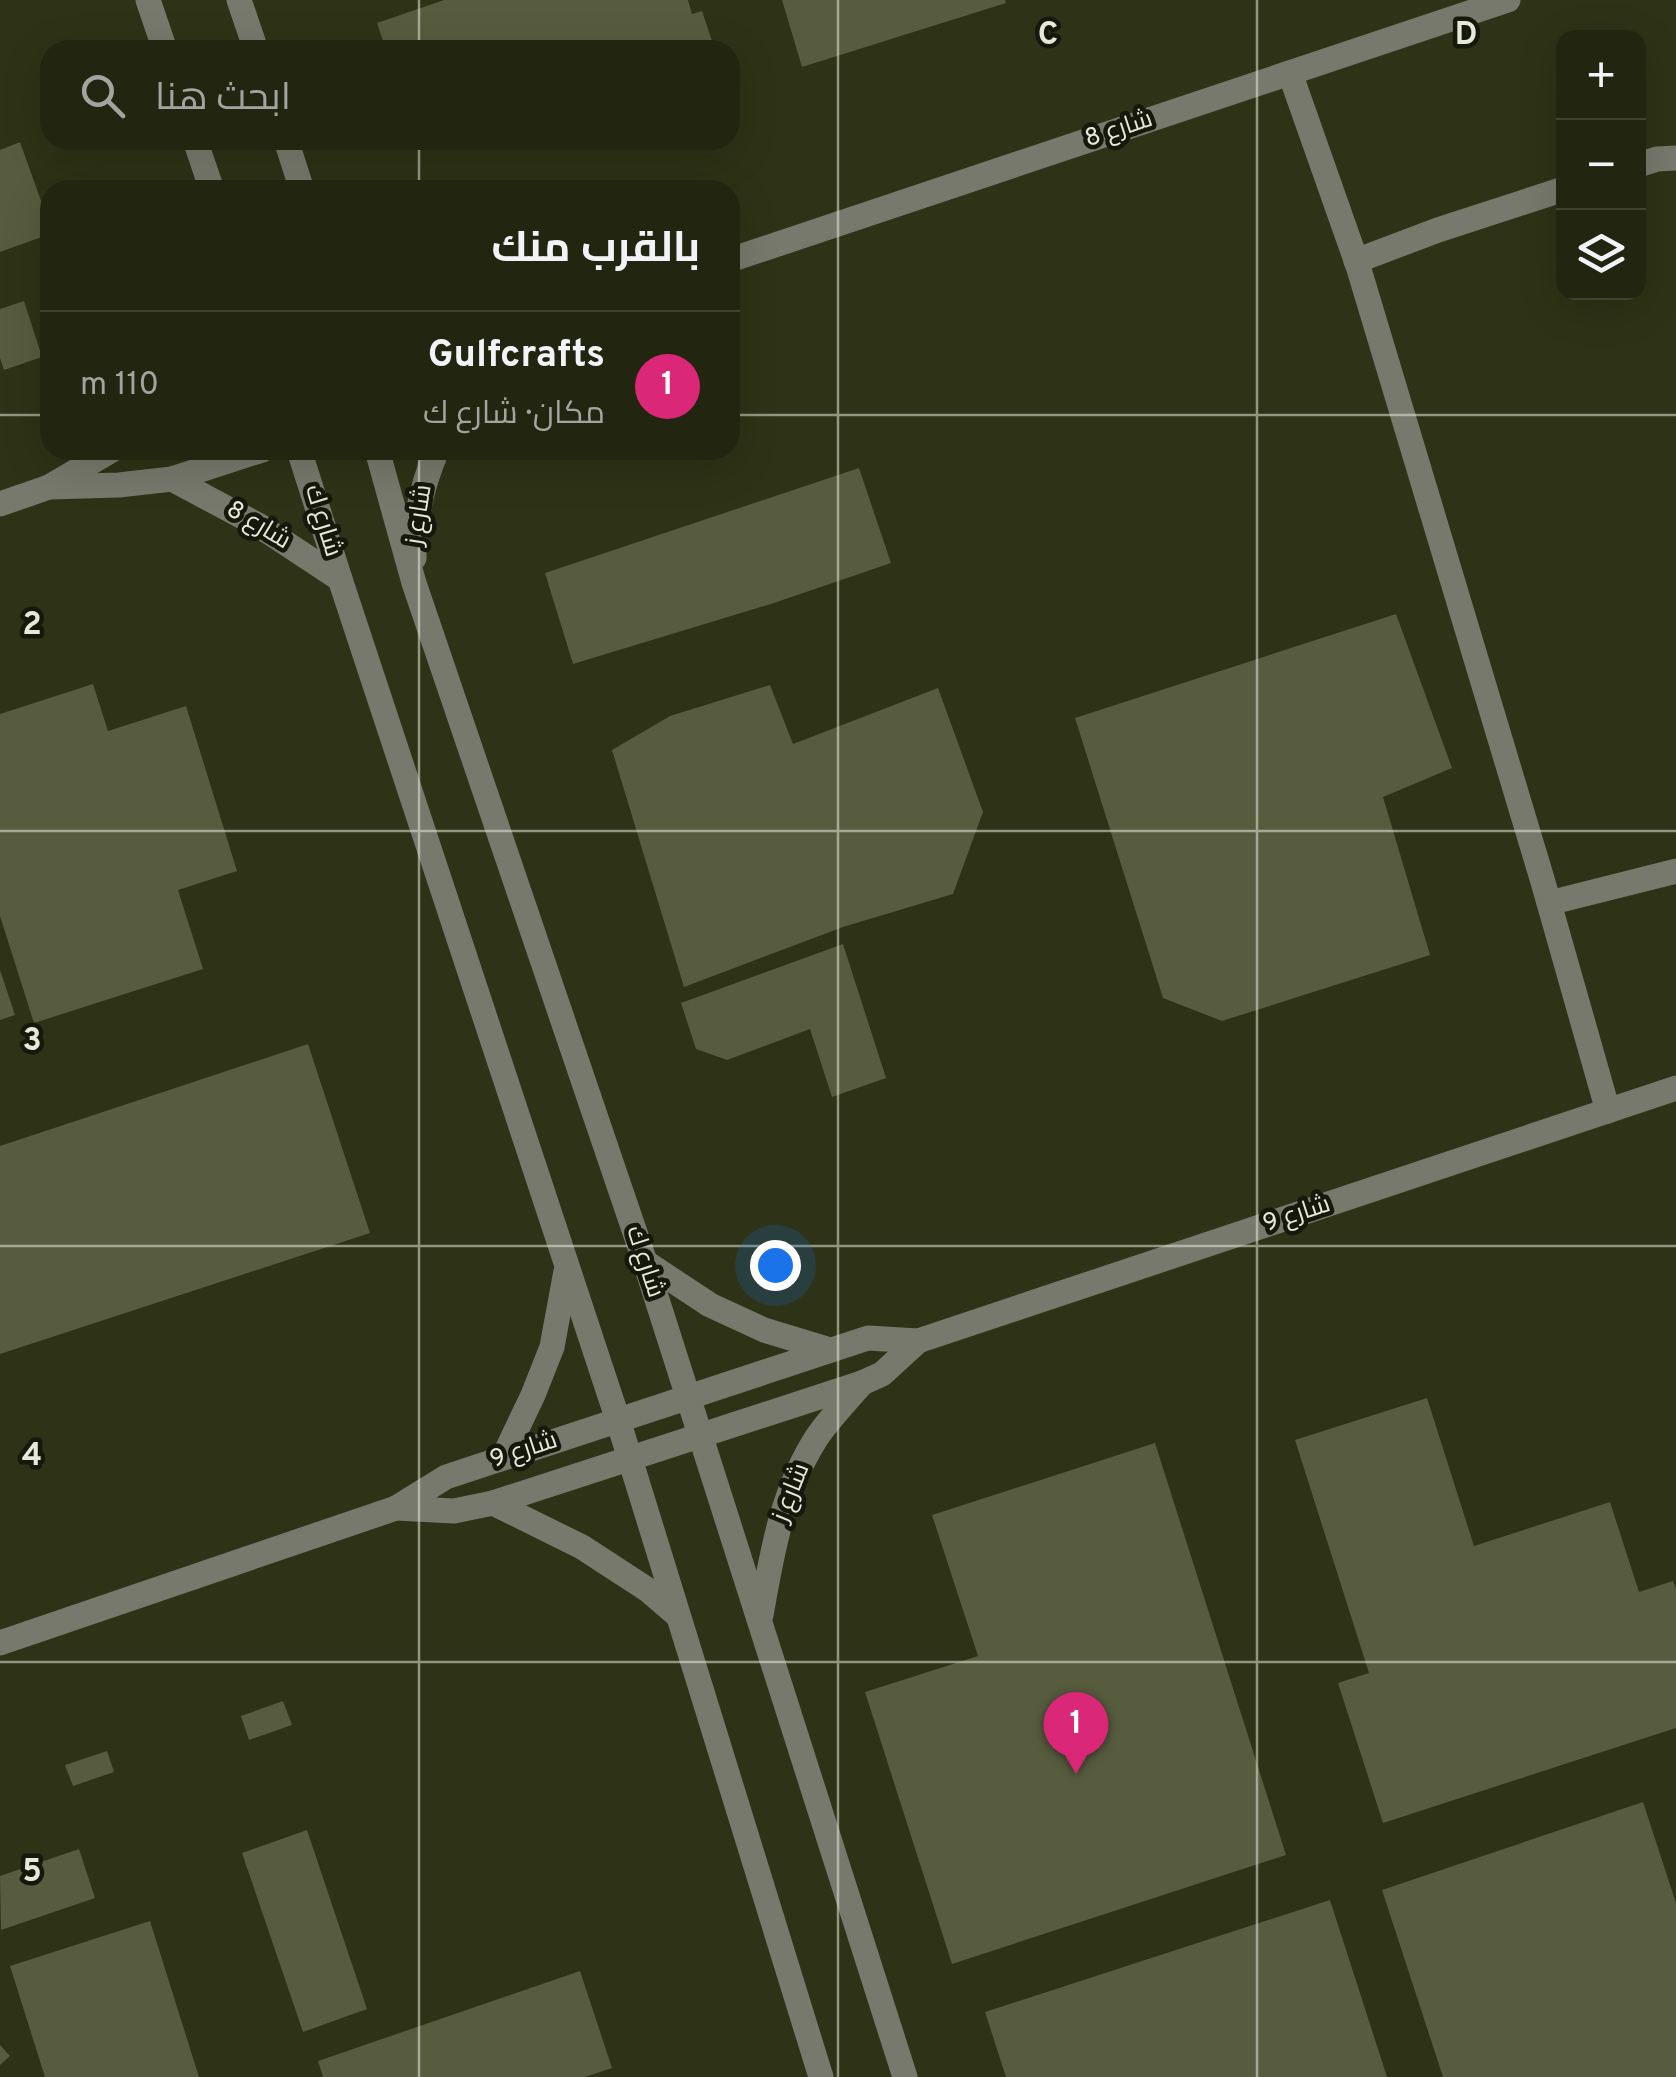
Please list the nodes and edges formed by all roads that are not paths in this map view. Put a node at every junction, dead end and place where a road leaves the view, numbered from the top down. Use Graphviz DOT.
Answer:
graph roads {
  1 [pos="148,0"];
  2 [pos="239,0"];
  3 [pos="1508,0"];
  4 [pos="162,40"];
  5 [pos="253,40"];
  6 [pos="1290,73"];
  7 [pos="198,150"];
  8 [pos="289,150"];
  9 [pos="1676,158"];
  10 [pos="1646,162"];
  11 [pos="209,180"];
  12 [pos="299,180"];
  13 [pos="1556,192"];
  14 [pos="740,257"];
  15 [pos="1356,260"];
  16 [pos="95,460"];
  17 [pos="232,460"];
  18 [pos="303,460"];
  19 [pos="380,460"];
  20 [pos="433,460"];
  21 [pos="172,480"];
  22 [pos="49,487"];
  23 [pos="0,504"];
  24 [pos="340,579"];
  25 [pos="414,583"];
  26 [pos="1676,871"];
  27 [pos="1548,903"];
  28 [pos="1676,1088"];
  29 [pos="1608,1111"];
  30 [pos="645,1262"];
  31 [pos="567,1266"];
  32 [pos="918,1342"];
  33 [pos="830,1350"];
  34 [pos="862,1383"];
  35 [pos="688,1397"];
  36 [pos="618,1420"];
  37 [pos="700,1436"];
  38 [pos="503,1458"];
  39 [pos="630,1458"];
  40 [pos="493,1504"];
  41 [pos="396,1508"];
  42 [pos="677,1614"];
  43 [pos="760,1620"];
  44 [pos="0,1643"];
  45 [pos="821,2077"];
  46 [pos="906,2077"];
  1 -- 4 [label="street"];
  2 -- 5 [label="street"];
  3 -- 6 [label="street, شارع 8"];
  6 -- 14 [label="street, شارع 8"];
  6 -- 15 [label="street"];
  7 -- 11 [label="street"];
  8 -- 12 [label="street"];
  9 -- 10 [label="street"];
  13 -- 15 [label="street"];
  15 -- 27 [label="street"];
  16 -- 22 [label="street, شارع 8"];
  17 -- 21 [label="street, شارع 8"];
  18 -- 24 [label="street, شارع ك"];
  19 -- 25 [label="street, شارع ك"];
  20 -- 25 [label="street, شارع ز"];
  21 -- 22 [label="street, شارع 8"];
  21 -- 24 [label="street, شارع 8"];
  22 -- 23 [label="street, شارع 8"];
  24 -- 31 [label="street, شارع ك"];
  25 -- 30 [label="street, شارع ك"];
  26 -- 27 [label="street"];
  27 -- 29 [label="street"];
  28 -- 29 [label="street, شارع 9"];
  29 -- 32 [label="street, شارع 9"];
  30 -- 33 [label="street, شارع 9"];
  30 -- 35 [label="street, شارع ك"];
  31 -- 36 [label="street, شارع ك"];
  31 -- 38 [label="street"];
  32 -- 33 [label="street, شارع 9"];
  32 -- 34 [label="street, شارع 9"];
  33 -- 35 [label="street, شارع 9"];
  34 -- 37 [label="street, شارع 9"];
  34 -- 43 [label="street, شارع ز"];
  35 -- 36 [label="street, شارع 9"];
  35 -- 37 [label="street, شارع ك"];
  36 -- 38 [label="street, شارع 9"];
  36 -- 39 [label="street, شارع ك"];
  37 -- 39 [label="street, شارع 9"];
  37 -- 43 [label="street, شارع ك"];
  38 -- 41 [label="street, شارع 9"];
  39 -- 40 [label="street, شارع 9"];
  39 -- 42 [label="street, شارع ك"];
  40 -- 41 [label="street, شارع 9"];
  40 -- 42 [label="street, شارع 9"];
  41 -- 44 [label="street, شارع 9"];
  42 -- 45 [label="street, شارع ك"];
  43 -- 46 [label="street, شارع ك"];
}
